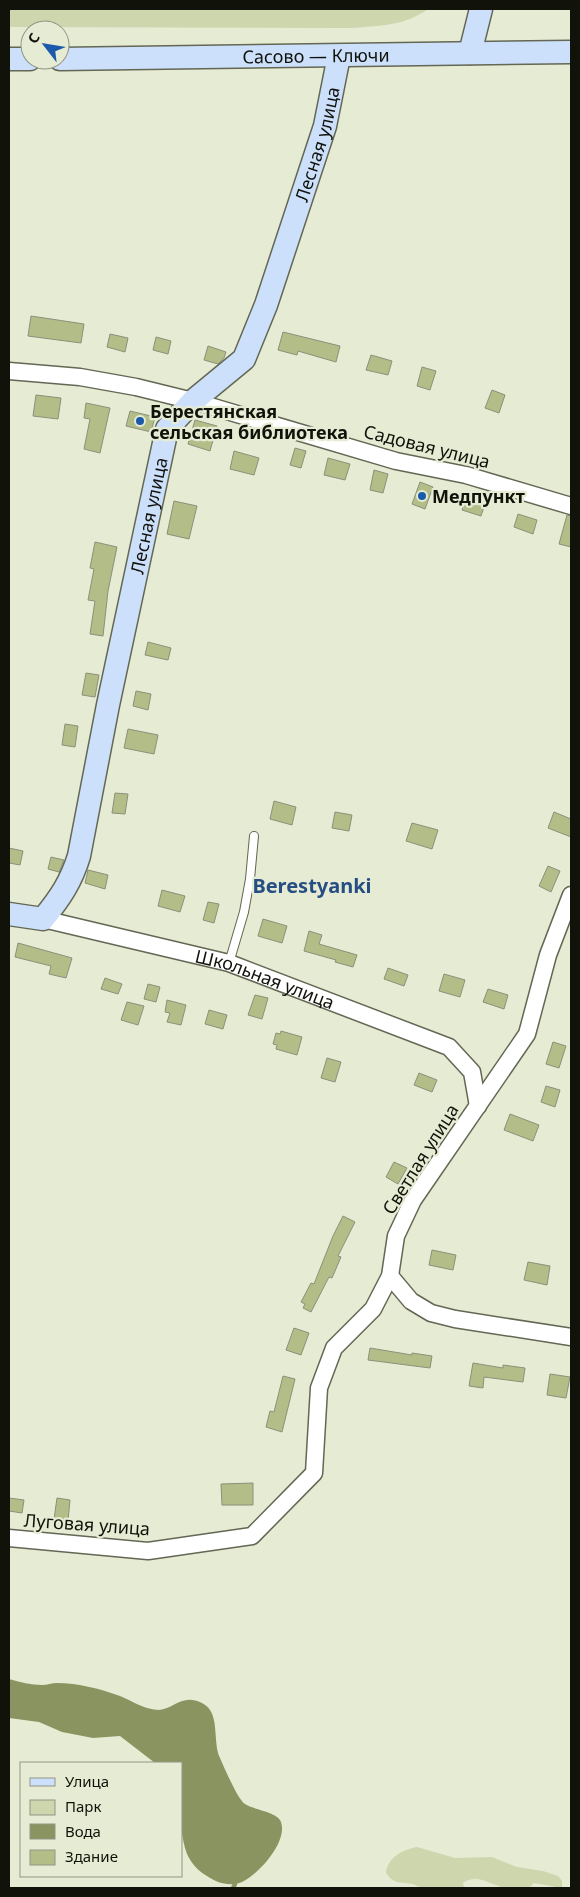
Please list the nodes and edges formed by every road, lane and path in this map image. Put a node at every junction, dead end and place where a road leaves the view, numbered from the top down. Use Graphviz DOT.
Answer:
graph roads {
  1 [pos="480,9"];
  2 [pos="571,52"];
  3 [pos="470,53"];
  4 [pos="339,56"];
  5 [pos="70,59"];
  6 [pos="9,371"];
  7 [pos="193,401"];
  8 [pos="571,506"];
  9 [pos="254,836"];
  10 [pos="571,895"];
  11 [pos="9,914"];
  12 [pos="43,920"];
  13 [pos="229,963"];
  14 [pos="478,1106"];
  15 [pos="390,1276"];
  16 [pos="571,1337"];
  17 [pos="314,1473"];
  18 [pos="9,1538"];
  1 -- 3 [label="street"];
  2 -- 3 [label="street, Сасово — Ключи"];
  3 -- 4 [label="street, Сасово — Ключи"];
  4 -- 5 [label="street, Сасово — Ключи"];
  4 -- 7 [label="street, Лесная улица"];
  6 -- 7 [label="street, Садовая улица"];
  7 -- 8 [label="street, Садовая улица"];
  7 -- 12 [label="street, Лесная улица"];
  9 -- 13 [label="lane"];
  10 -- 14 [label="street, Светлая улица"];
  11 -- 12 [label="street, Школьная улица"];
  12 -- 13 [label="street, Школьная улица"];
  13 -- 14 [label="street, Школьная улица"];
  14 -- 15 [label="street, Светлая улица"];
  15 -- 16 [label="street"];
  15 -- 17 [label="street, Светлая улица"];
  17 -- 18 [label="street, Луговая улица"];
}
